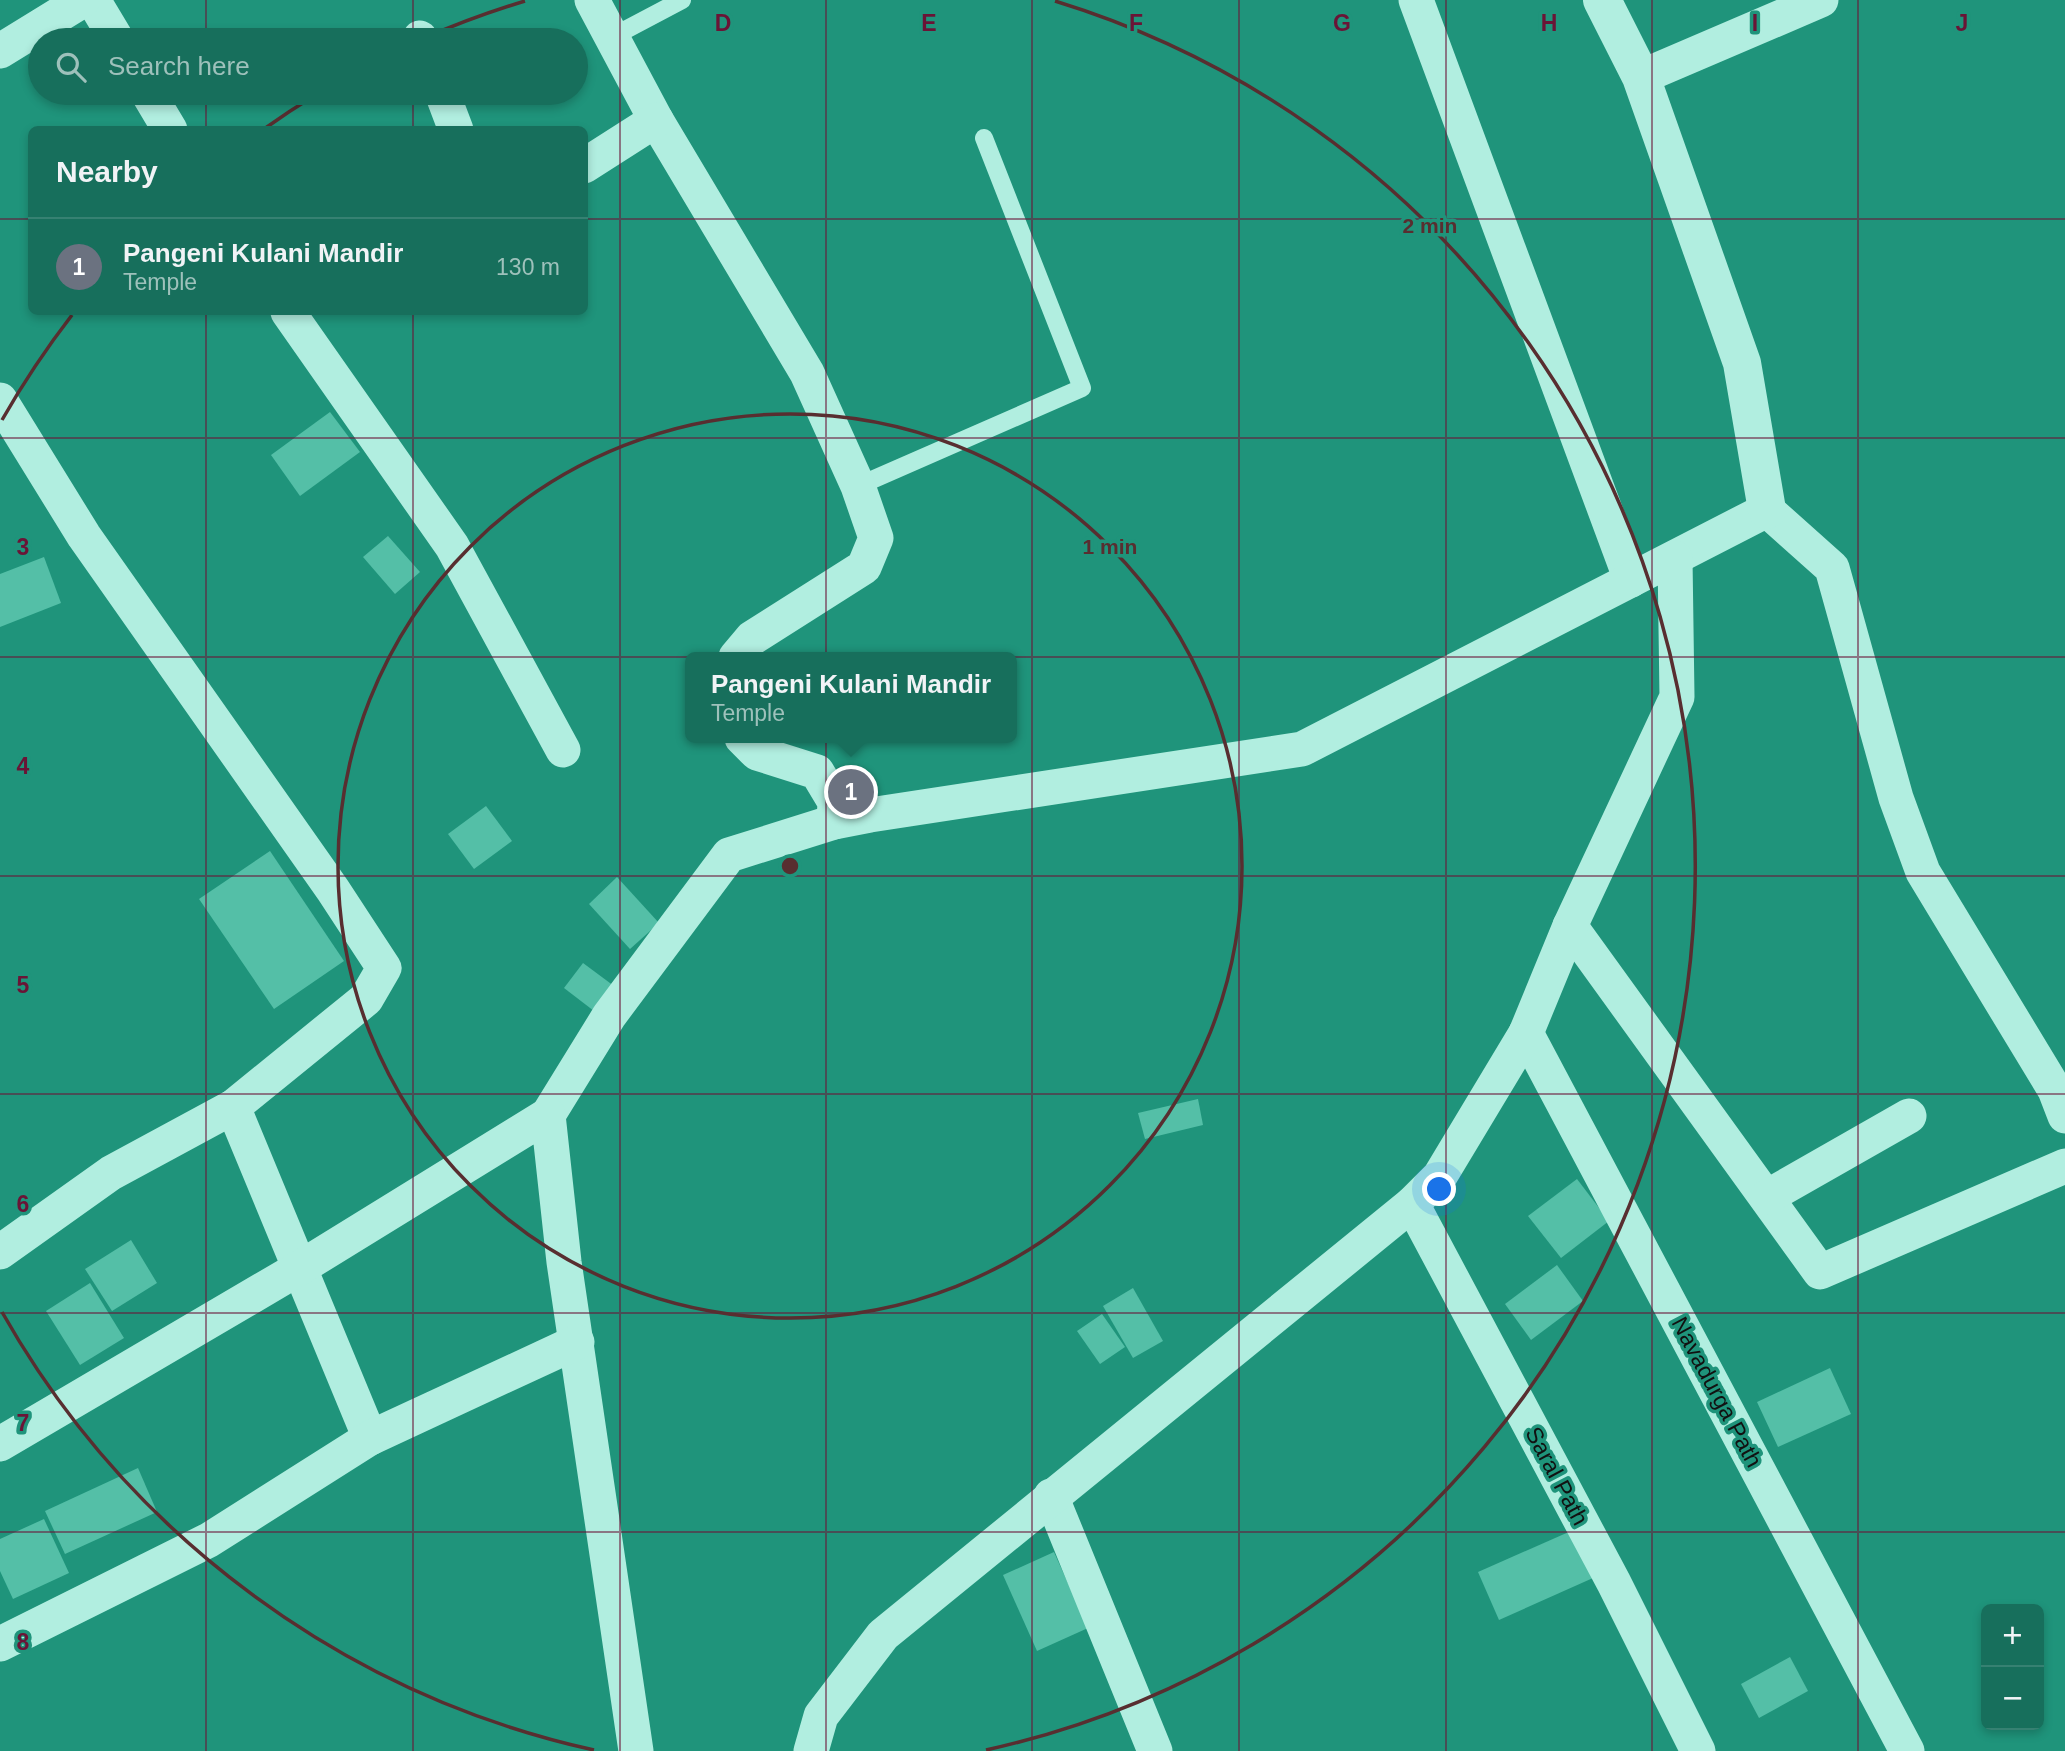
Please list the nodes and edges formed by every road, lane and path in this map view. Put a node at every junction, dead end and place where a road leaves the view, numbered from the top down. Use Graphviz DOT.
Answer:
graph roads {
  1 [pos="83,0"];
  2 [pos="93,0"];
  3 [pos="592,0"];
  4 [pos="682,0"];
  5 [pos="1416,0"];
  6 [pos="1602,0"];
  7 [pos="1821,0"];
  8 [pos="37,28"];
  9 [pos="110,28"];
  10 [pos="28,34"];
  11 [pos="612,37"];
  12 [pos="0,51"];
  13 [pos="1641,77"];
  14 [pos="155,105"];
  15 [pos="447,105"];
  16 [pos="656,120"];
  17 [pos="168,126"];
  18 [pos="454,126"];
  19 [pos="984,138"];
  20 [pos="588,163"];
  21 [pos="290,315"];
  22 [pos="1,404"];
  23 [pos="858,486"];
  24 [pos="1767,510"];
  25 [pos="1675,558"];
  26 [pos="1631,580"];
  27 [pos="740,652"];
  28 [pos="747,743"];
  29 [pos="564,750"];
  30 [pos="834,822"];
  31 [pos="1570,926"];
  32 [pos="1526,1033"];
  33 [pos="233,1107"];
  34 [pos="548,1115"];
  35 [pos="1909,1116"];
  36 [pos="2065,1116"];
  37 [pos="2065,1166"];
  38 [pos="1767,1196"];
  39 [pos="1412,1204"];
  40 [pos="0,1252"];
  41 [pos="298,1269"];
  42 [pos="577,1342"];
  43 [pos="370,1438"];
  44 [pos="0,1444"];
  45 [pos="1051,1496"];
  46 [pos="0,1644"];
  47 [pos="636,1751"];
  48 [pos="811,1751"];
  49 [pos="1155,1751"];
  50 [pos="1698,1751"];
  51 [pos="1907,1751"];
  1 -- 8 [label="street"];
  2 -- 9 [label="street"];
  3 -- 11 [label="street"];
  4 -- 11 [label="lane"];
  5 -- 26 [label="street"];
  6 -- 13 [label="street"];
  7 -- 13 [label="street"];
  10 -- 12 [label="street"];
  11 -- 16 [label="street"];
  13 -- 24 [label="street"];
  14 -- 17 [label="street"];
  15 -- 18 [label="street"];
  16 -- 20 [label="street"];
  16 -- 23 [label="street"];
  19 -- 23 [label="lane"];
  21 -- 29 [label="street"];
  22 -- 33 [label="street"];
  23 -- 27 [label="street"];
  24 -- 25 [label="street"];
  24 -- 36 [label="street"];
  25 -- 26 [label="street"];
  25 -- 31 [label="street"];
  26 -- 30 [label="street"];
  28 -- 30 [label="street"];
  30 -- 34 [label="street"];
  31 -- 32 [label="street"];
  31 -- 38 [label="street"];
  32 -- 39 [label="street"];
  32 -- 51 [label="street, Navadurga Path"];
  33 -- 40 [label="street"];
  33 -- 41 [label="street"];
  34 -- 41 [label="street"];
  34 -- 42 [label="street"];
  35 -- 38 [label="street"];
  37 -- 38 [label="street"];
  39 -- 45 [label="street"];
  39 -- 50 [label="street, Saral Path"];
  41 -- 43 [label="street"];
  41 -- 44 [label="street"];
  42 -- 43 [label="street"];
  42 -- 47 [label="street"];
  43 -- 46 [label="street"];
  45 -- 48 [label="street"];
  45 -- 49 [label="street"];
}
